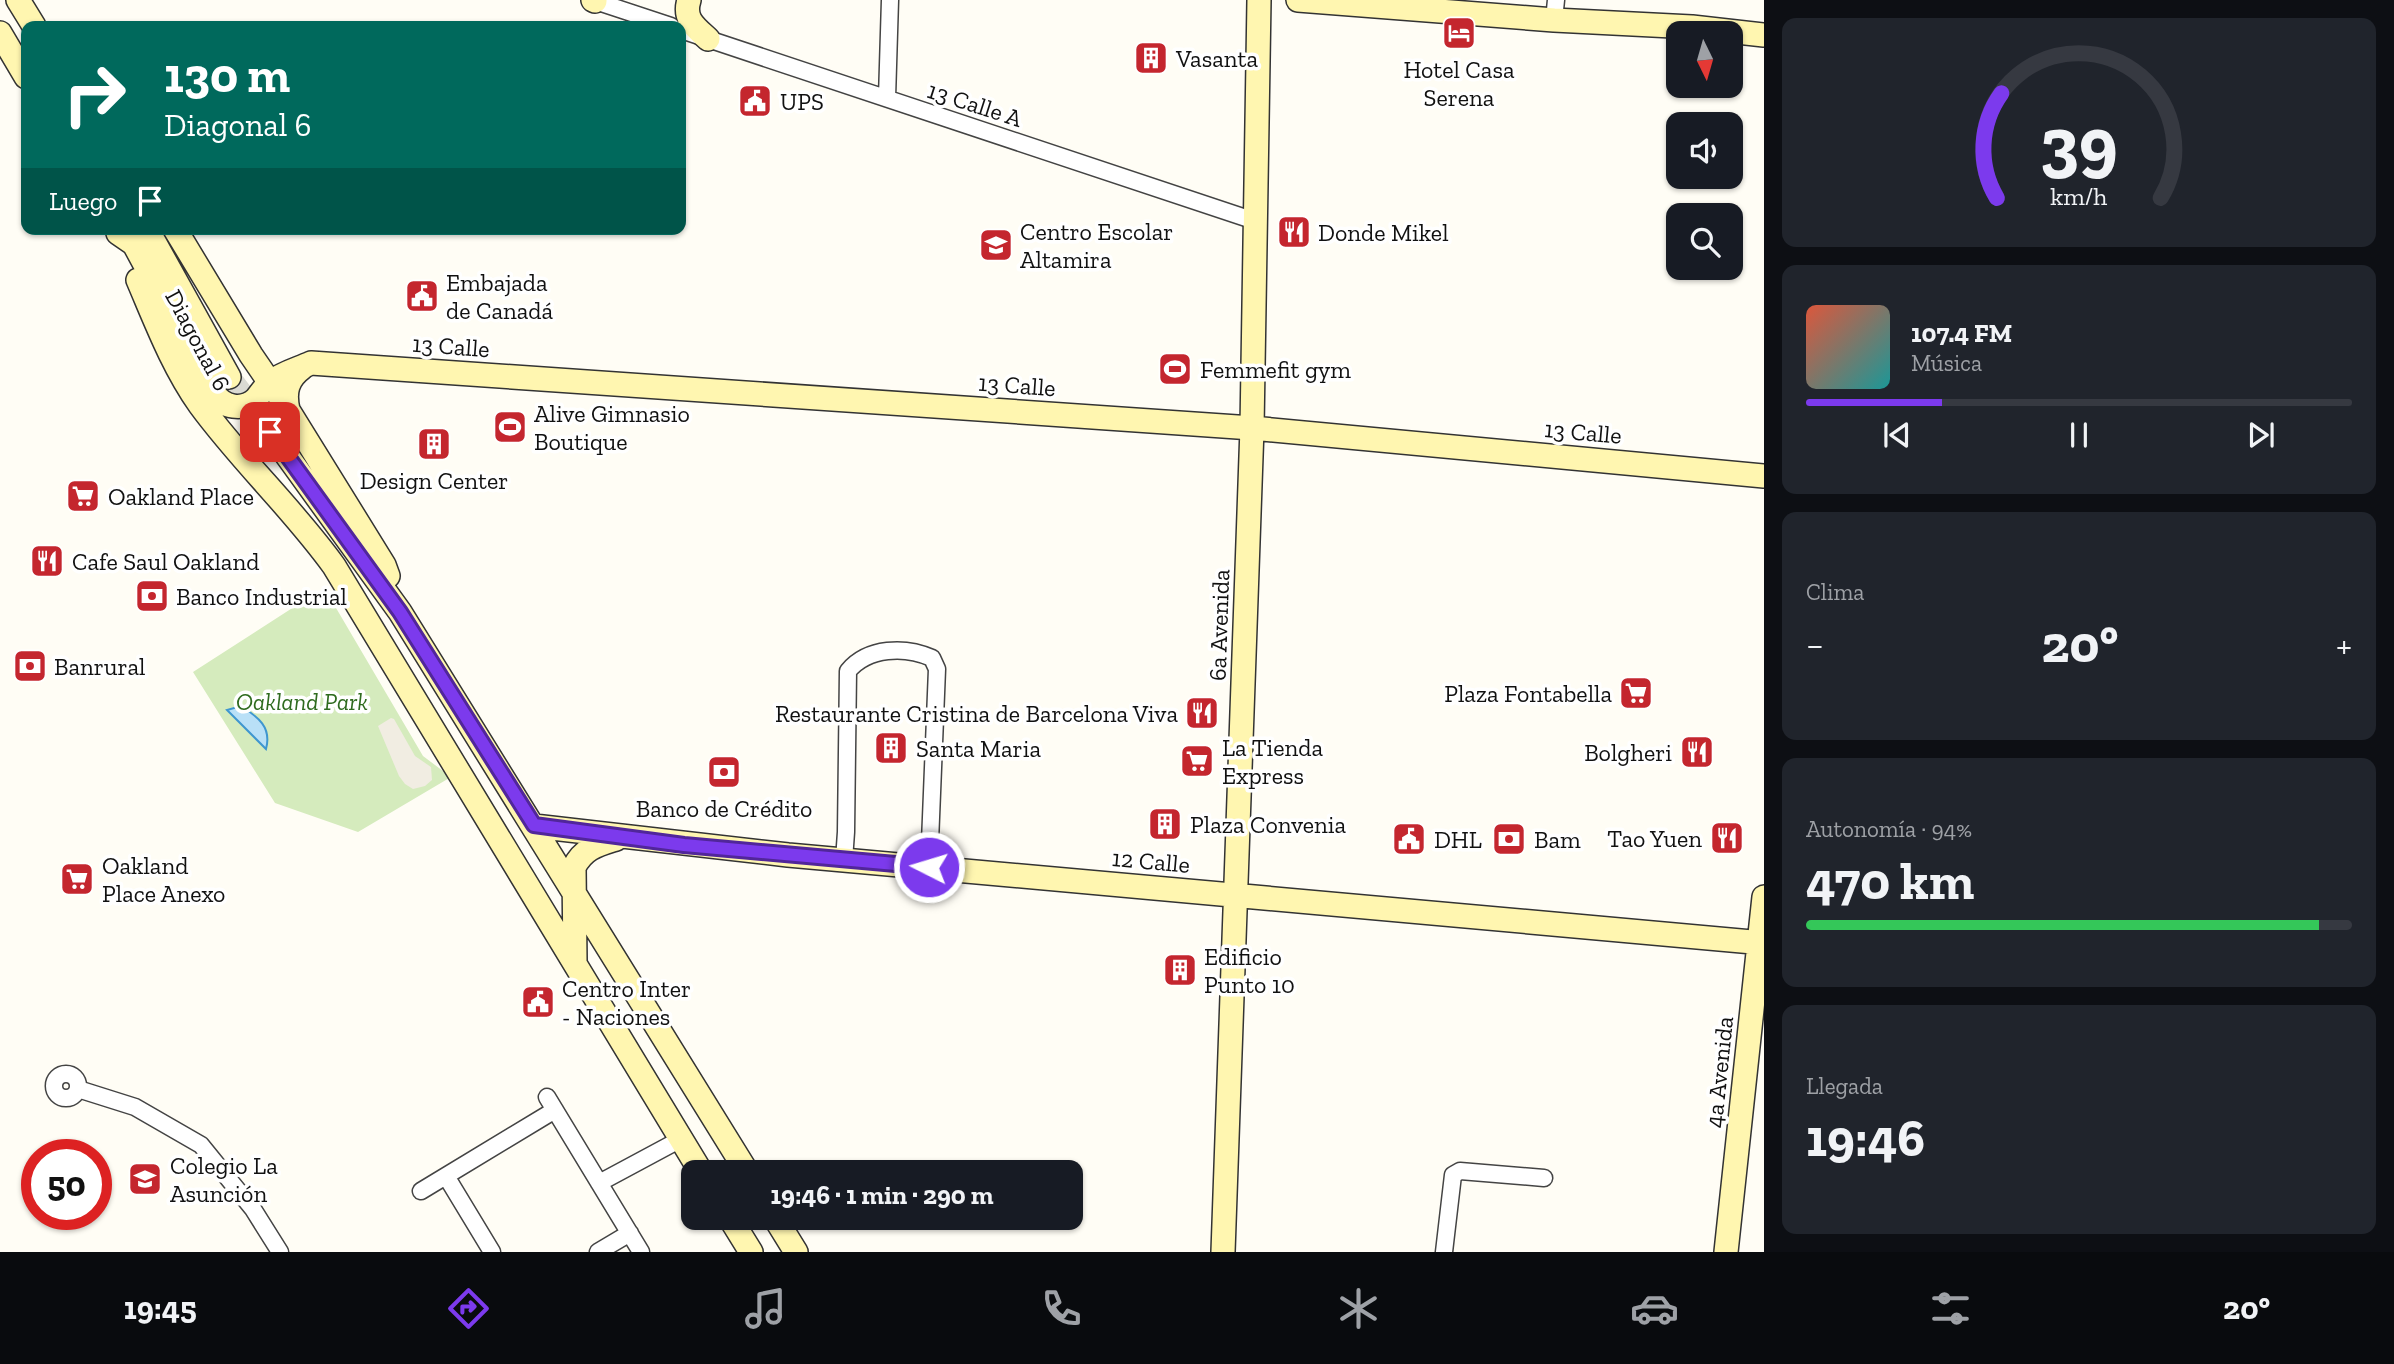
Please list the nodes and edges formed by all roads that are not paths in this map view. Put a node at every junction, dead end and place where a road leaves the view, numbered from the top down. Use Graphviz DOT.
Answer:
graph roads {
  1 [pos="18,0"];
  2 [pos="593,0"];
  3 [pos="689,0"];
  4 [pos="890,0"];
  5 [pos="1259,0"];
  6 [pos="1298,0"];
  7 [pos="1555,10"];
  8 [pos="31,21"];
  9 [pos="656,21"];
  10 [pos="686,31"];
  11 [pos="0,33"];
  12 [pos="1764,35"];
  13 [pos="708,38"];
  14 [pos="21,69"];
  15 [pos="887,98"];
  16 [pos="1255,221"];
  17 [pos="119,235"];
  18 [pos="122,235"];
  19 [pos="150,235"];
  20 [pos="179,235"];
  21 [pos="311,363"];
  22 [pos="229,377"];
  23 [pos="270,382"];
  24 [pos="288,410"];
  25 [pos="1252,428"];
  26 [pos="270,432"];
  27 [pos="1764,477"];
  28 [pos="400,612"];
  29 [pos="534,825"];
  30 [pos="622,837"];
  31 [pos="844,860"];
  32 [pos="929,867"];
  33 [pos="1235,894"];
  34 [pos="1764,897"];
  35 [pos="576,899"];
  36 [pos="1762,942"];
  37 [pos="575,963"];
  38 [pos="78,1089"];
  39 [pos="681,1139"];
  40 [pos="694,1160"];
  41 [pos="739,1160"];
  42 [pos="446,1176"];
  43 [pos="1544,1178"];
  44 [pos="599,1183"];
  45 [pos="421,1191"];
  46 [pos="737,1230"];
  47 [pos="782,1230"];
  48 [pos="630,1233"];
  49 [pos="280,1252"];
  50 [pos="492,1252"];
  51 [pos="598,1252"];
  52 [pos="641,1252"];
  53 [pos="751,1252"];
  54 [pos="796,1252"];
  55 [pos="1223,1252"];
  56 [pos="1444,1252"];
  57 [pos="1726,1252"];
  1 -- 8 [label="main road"];
  2 -- 9 [label="street"];
  3 -- 13 [label="main road"];
  4 -- 15 [label="street"];
  5 -- 16 [label="main road, 6a Avenida"];
  6 -- 7 [label="main road"];
  7 -- 12 [label="main road"];
  10 -- 13 [label="street, 13 Calle A"];
  11 -- 14 [label="main road"];
  13 -- 15 [label="street, 13 Calle A"];
  15 -- 16 [label="street, 13 Calle A"];
  16 -- 25 [label="main road, 6a Avenida"];
  17 -- 37 [label="main road, Diagonal 6"];
  18 -- 23 [label="main road, 13 Calle"];
  19 -- 22 [label="main road, Diagonal 6"];
  20 -- 23 [label="main road, Diagonal 6"];
  21 -- 23 [label="main road, 13 Calle"];
  21 -- 24 [label="main road"];
  21 -- 25 [label="main road, 13 Calle"];
  23 -- 24 [label="main road, Diagonal 6"];
  24 -- 28 [label="main road, Diagonal 6"];
  25 -- 27 [label="main road, 13 Calle"];
  25 -- 33 [label="main road, 6a Avenida"];
  26 -- 28 [label="main road"];
  28 -- 29 [label="main road"];
  29 -- 30 [label="main road, 12 Calle"];
  29 -- 35 [label="main road"];
  30 -- 31 [label="main road, 12 Calle"];
  30 -- 35 [label="main road"];
  31 -- 32 [label="main road, 12 Calle"];
  31 -- 32 [label="street"];
  32 -- 33 [label="main road, 12 Calle"];
  33 -- 36 [label="main road, 12 Calle"];
  33 -- 55 [label="main road, 6a Avenida"];
  34 -- 36 [label="main road, 4a Avenida"];
  35 -- 37 [label="main road"];
  35 -- 41 [label="main road"];
  36 -- 57 [label="main road, 4a Avenida"];
  37 -- 39 [label="main road, Diagonal 6"];
  38 -- 49 [label="street"];
  39 -- 40 [label="main road, Diagonal 6"];
  39 -- 44 [label="street"];
  42 -- 44 [label="street"];
  42 -- 45 [label="street"];
  42 -- 50 [label="street"];
  43 -- 56 [label="street"];
  44 -- 48 [label="street"];
  46 -- 53 [label="main road"];
  47 -- 54 [label="main road"];
  48 -- 51 [label="street"];
  48 -- 52 [label="street"];
}
